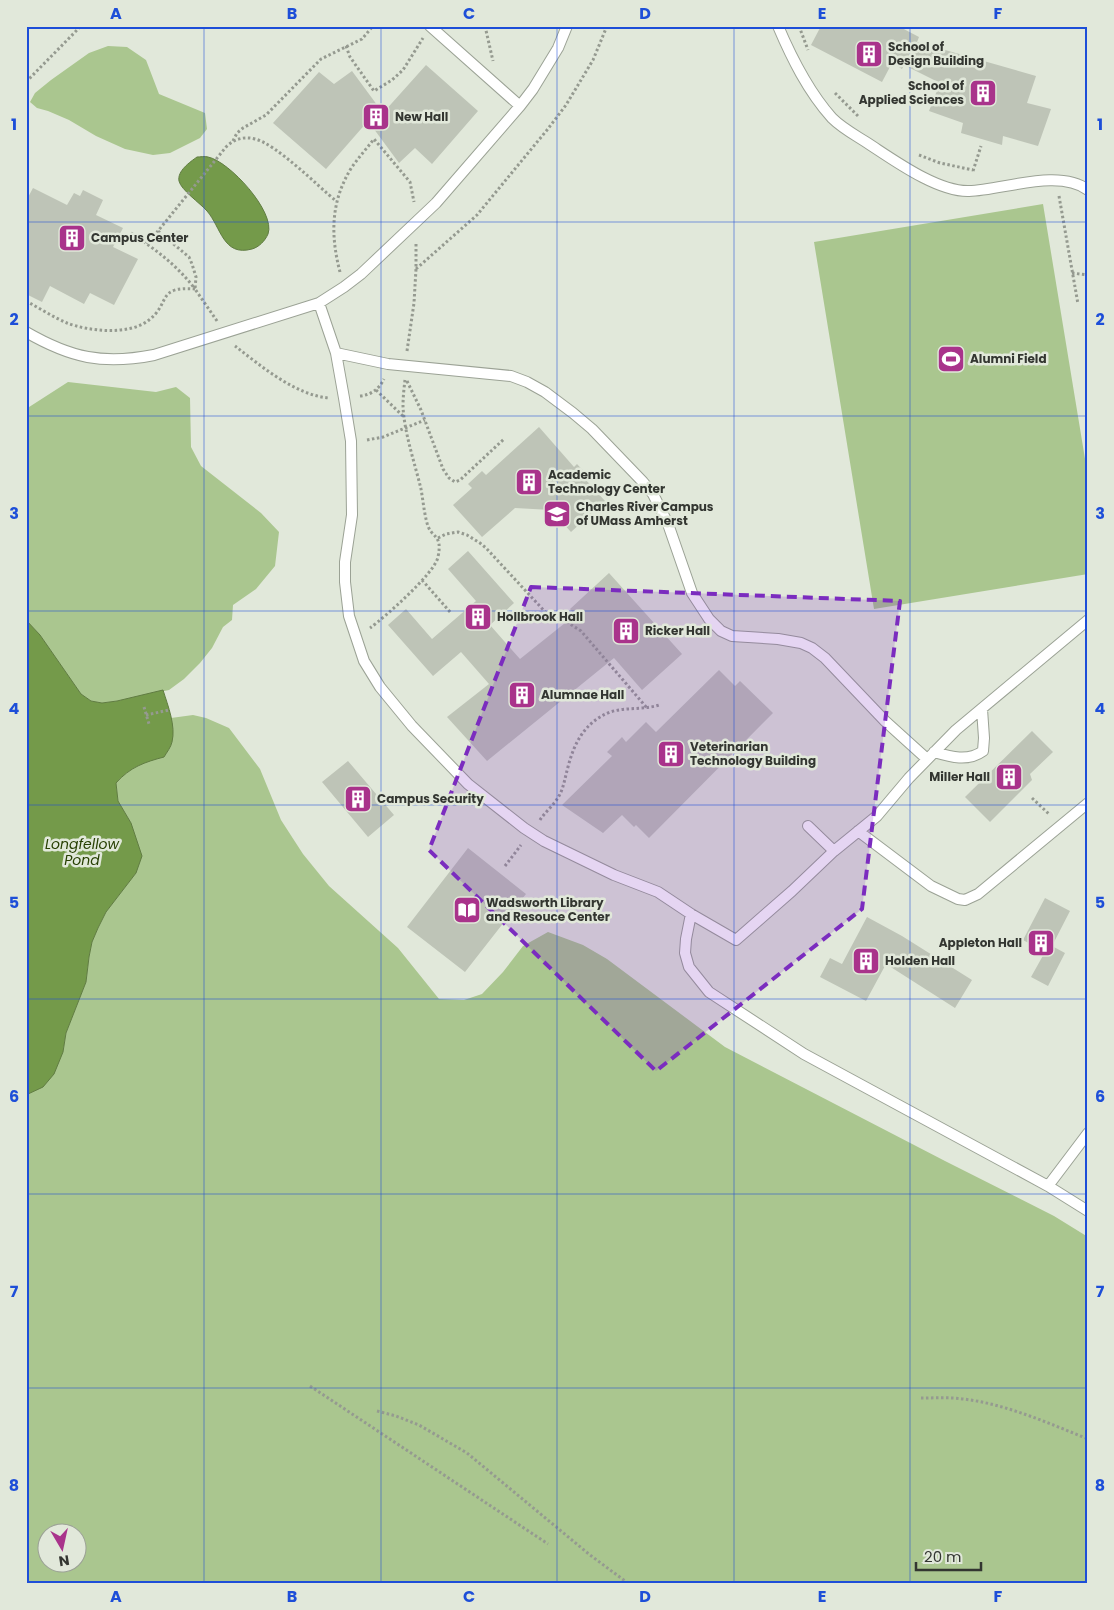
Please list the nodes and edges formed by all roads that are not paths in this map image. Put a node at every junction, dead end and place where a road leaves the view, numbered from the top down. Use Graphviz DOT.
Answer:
graph roads {
  1 [pos="430,26"];
  2 [pos="567,26"];
  3 [pos="778,26"];
  4 [pos="520,106"];
  5 [pos="1088,190"];
  6 [pos="319,303"];
  7 [pos="26,332"];
  8 [pos="336,353"];
  9 [pos="1088,620"];
  10 [pos="982,709"];
  11 [pos="931,756"];
  12 [pos="1088,803"];
  13 [pos="808,826"];
  14 [pos="858,831"];
  15 [pos="834,851"];
  16 [pos="691,914"];
  17 [pos="1088,1133"];
  18 [pos="1048,1186"];
  19 [pos="1088,1211"];
  1 -- 4 [label="lane"];
  2 -- 4 [label="lane"];
  3 -- 5 [label="lane"];
  4 -- 6 [label="lane"];
  6 -- 7 [label="lane"];
  6 -- 8 [label="lane"];
  8 -- 11 [label="lane"];
  8 -- 16 [label="lane"];
  9 -- 10 [label="lane"];
  10 -- 11 [label="lane"];
  10 -- 11 [label="lane"];
  11 -- 14 [label="lane"];
  12 -- 14 [label="lane"];
  13 -- 15 [label="lane"];
  14 -- 15 [label="lane"];
  15 -- 16 [label="lane"];
  16 -- 18 [label="lane"];
  17 -- 18 [label="lane"];
  18 -- 19 [label="lane"];
}
